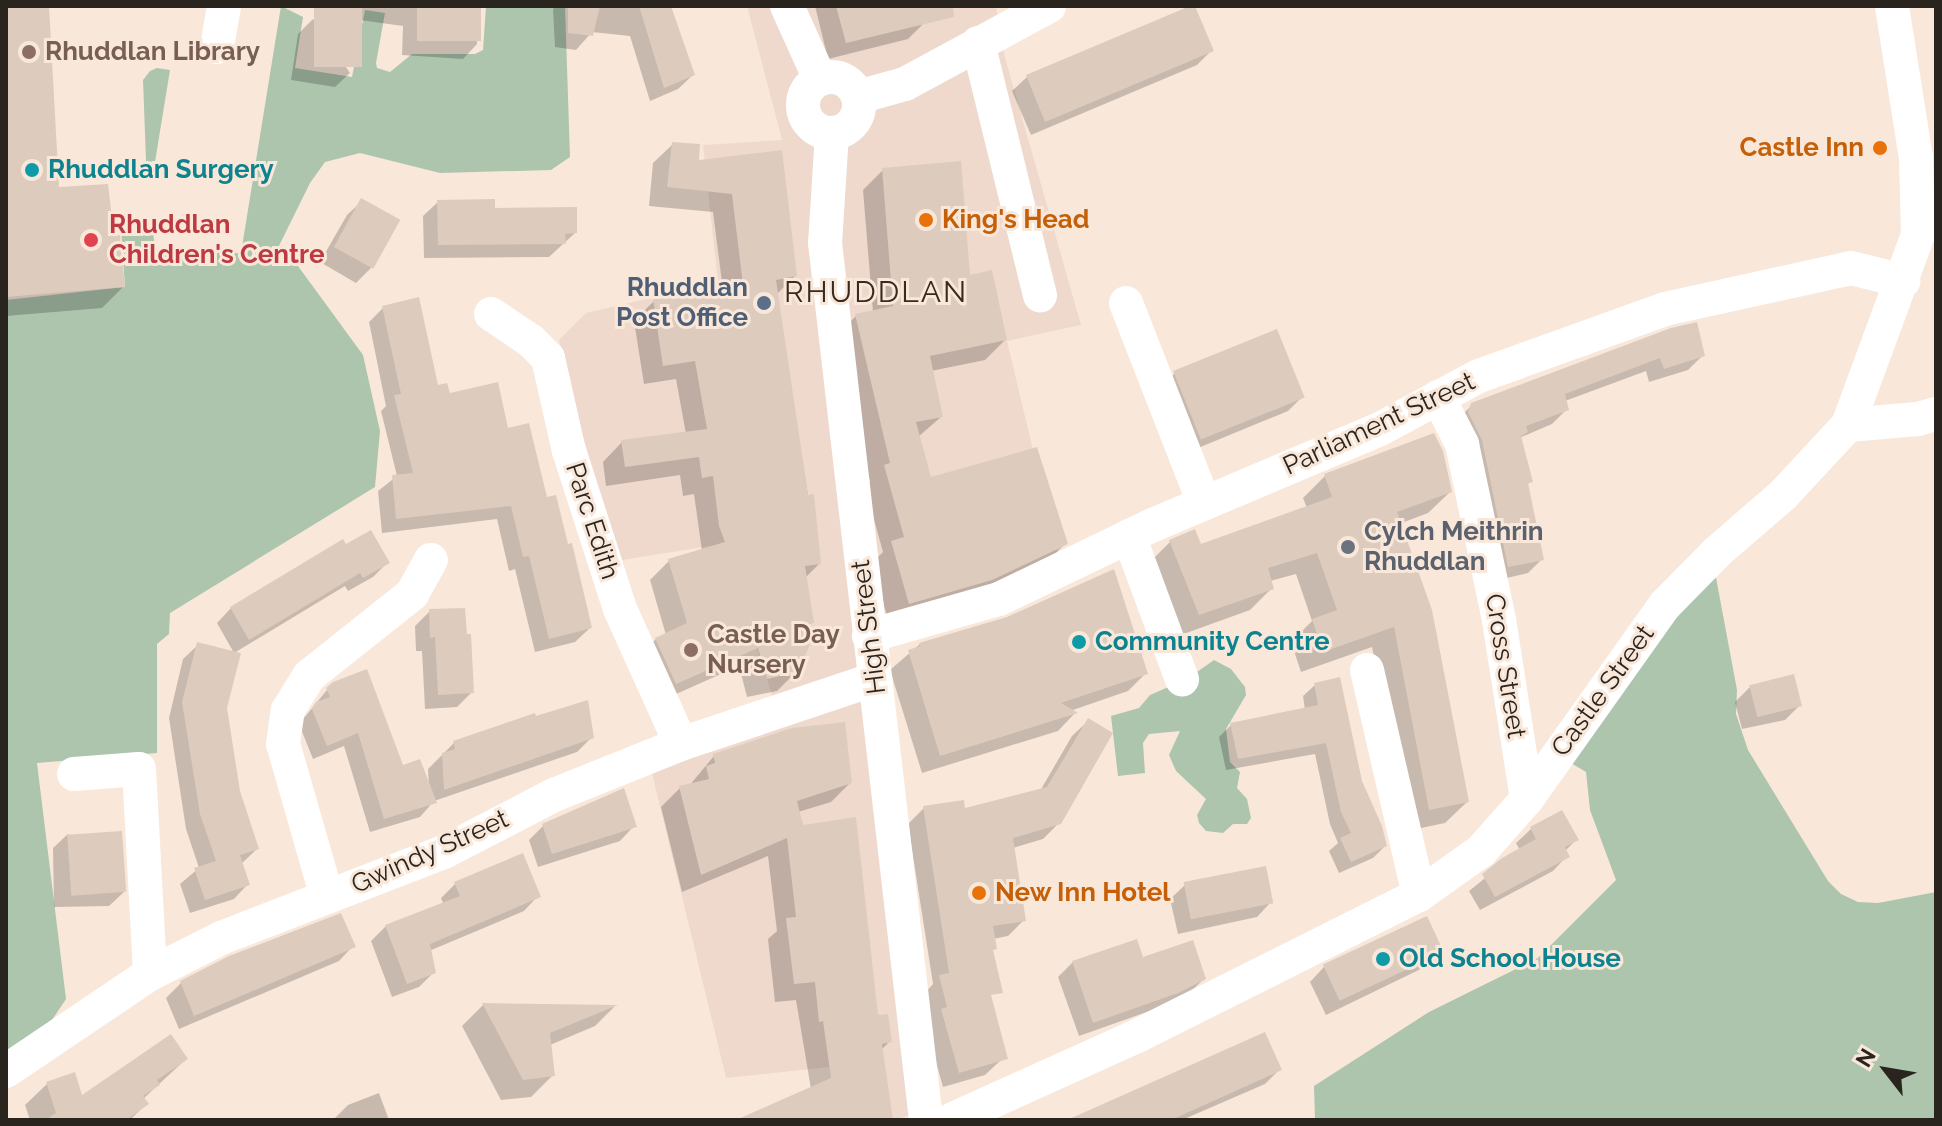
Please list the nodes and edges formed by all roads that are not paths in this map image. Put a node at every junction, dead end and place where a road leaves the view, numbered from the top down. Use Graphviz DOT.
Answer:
graph roads {
  1 [pos="224,6"];
  2 [pos="787,6"];
  3 [pos="1049,6"];
  4 [pos="1892,6"];
  5 [pos="978,43"];
  6 [pos="217,47"];
  7 [pos="820,79"];
  8 [pos="858,97"];
  9 [pos="832,133"];
  10 [pos="1903,281"];
  11 [pos="1040,295"];
  12 [pos="1126,303"];
  13 [pos="491,314"];
  14 [pos="1438,397"];
  15 [pos="1936,414"];
  16 [pos="1848,425"];
  17 [pos="1204,503"];
  18 [pos="1129,536"];
  19 [pos="431,560"];
  20 [pos="869,636"];
  21 [pos="1367,670"];
  22 [pos="875,679"];
  23 [pos="1182,679"];
  24 [pos="681,744"];
  25 [pos="74,774"];
  26 [pos="1527,799"];
  27 [pos="1419,895"];
  28 [pos="327,897"];
  29 [pos="150,974"];
  30 [pos="6,1071"];
  31 [pos="946,1120"];
  1 -- 6 [label="street"];
  2 -- 7 [label="street"];
  3 -- 5 [label="street"];
  4 -- 10 [label="street, Castle Street"];
  5 -- 8 [label="street"];
  5 -- 11 [label="street"];
  7 -- 8 [label="street"];
  7 -- 9 [label="street"];
  8 -- 9 [label="street"];
  9 -- 20 [label="street, High Street"];
  10 -- 14 [label="street, Parliament Street"];
  10 -- 16 [label="street, Castle Street"];
  12 -- 17 [label="street"];
  13 -- 24 [label="street, Parc Edith"];
  14 -- 17 [label="street, Parliament Street"];
  14 -- 26 [label="street, Cross Street"];
  15 -- 16 [label="street"];
  16 -- 26 [label="street, Castle Street"];
  17 -- 18 [label="street, Parliament Street"];
  18 -- 20 [label="street, Parliament Street"];
  18 -- 23 [label="street"];
  19 -- 28 [label="street"];
  20 -- 22 [label="street, High Street"];
  21 -- 27 [label="street"];
  22 -- 24 [label="street, Gwindy Street"];
  22 -- 31 [label="street, High Street"];
  24 -- 28 [label="street, Gwindy Street"];
  25 -- 29 [label="street"];
  26 -- 27 [label="street, Castle Street"];
  27 -- 31 [label="street, Castle Street"];
  28 -- 29 [label="street, Gwindy Street"];
  29 -- 30 [label="street, Gwindy Street"];
}
